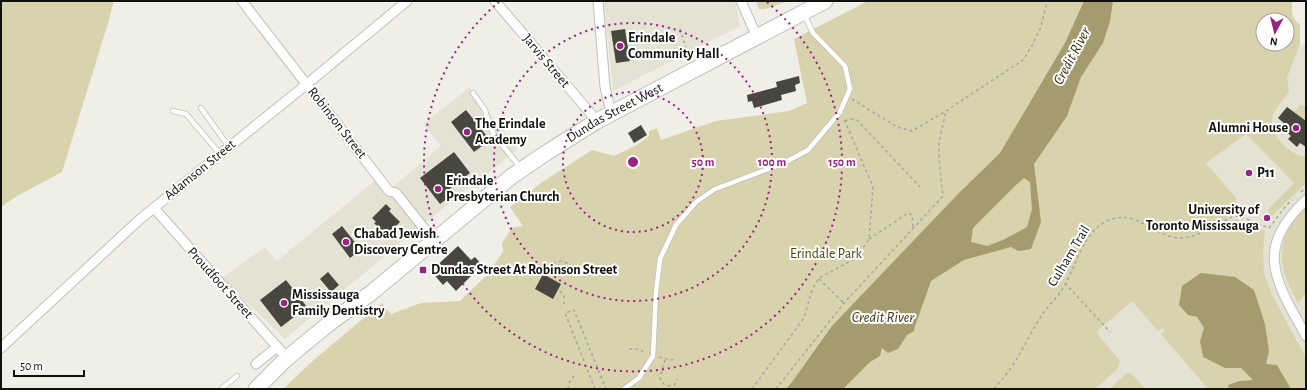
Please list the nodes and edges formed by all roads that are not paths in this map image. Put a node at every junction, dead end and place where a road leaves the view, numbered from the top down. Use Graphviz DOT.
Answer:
graph roads {
  1 [pos="242,1"];
  2 [pos="407,1"];
  3 [pos="495,1"];
  4 [pos="598,1"];
  5 [pos="741,1"];
  6 [pos="825,1"];
  7 [pos="803,12"];
  8 [pos="757,37"];
  9 [pos="307,84"];
  10 [pos="473,93"];
  11 [pos="201,108"];
  12 [pos="172,111"];
  13 [pos="611,113"];
  14 [pos="597,121"];
  15 [pos="229,148"];
  16 [pos="220,154"];
  17 [pos="522,169"];
  18 [pos="1306,200"];
  19 [pos="154,208"];
  20 [pos="434,241"];
  21 [pos="1306,336"];
  22 [pos="277,347"];
  23 [pos="1,348"];
  24 [pos="287,358"];
  25 [pos="256,364"];
  26 [pos="237,376"];
  27 [pos="221,389"];
  28 [pos="256,389"];
  29 [pos="624,389"];
  1 -- 9 [label="street, Robinson Street"];
  2 -- 9 [label="street, Adamson Street"];
  3 -- 14 [label="street, Jarvis Street"];
  4 -- 13 [label="street"];
  5 -- 8 [label="street"];
  6 -- 7 [label="main road, Dundas Street West"];
  7 -- 8 [label="main road, Dundas Street West"];
  7 -- 29 [label="lane"];
  8 -- 13 [label="main road, Dundas Street West"];
  9 -- 15 [label="street, Adamson Street"];
  9 -- 20 [label="street, Robinson Street"];
  10 -- 17 [label="lane"];
  11 -- 15 [label="lane"];
  12 -- 16 [label="lane"];
  13 -- 14 [label="main road, Dundas Street West"];
  14 -- 17 [label="main road, Dundas Street West"];
  15 -- 16 [label="street, Adamson Street"];
  16 -- 19 [label="street, Adamson Street"];
  17 -- 20 [label="main road, Dundas Street West"];
  18 -- 21 [label="street"];
  19 -- 22 [label="street, Proudfoot Street"];
  19 -- 23 [label="street, Adamson Street"];
  20 -- 24 [label="main road, Dundas Street West"];
  22 -- 24 [label="street, Proudfoot Street"];
  22 -- 25 [label="street"];
  24 -- 28 [label="main road, Dundas Street West"];
  26 -- 27 [label="lane"];
}
